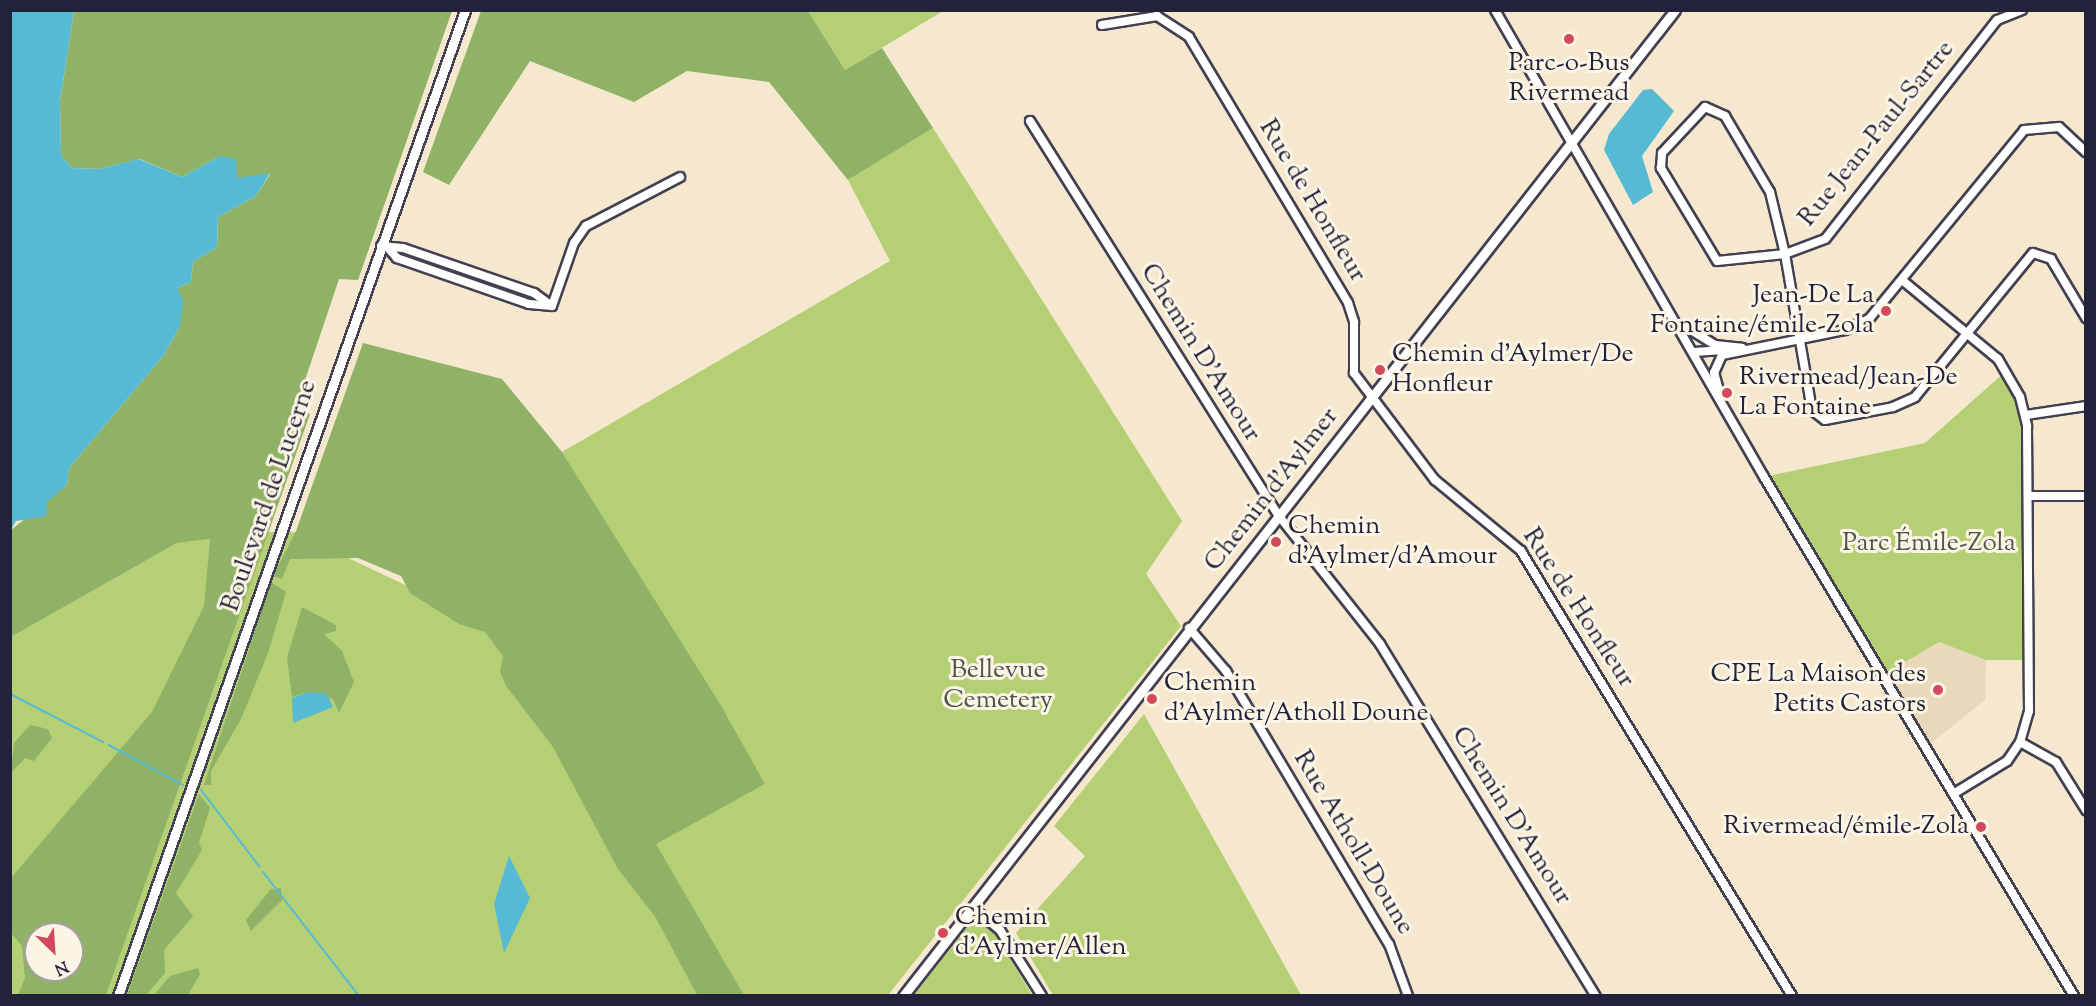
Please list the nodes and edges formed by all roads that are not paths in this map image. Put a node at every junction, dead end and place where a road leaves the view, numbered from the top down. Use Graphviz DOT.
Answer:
graph roads {
  1 [pos="465,10"];
  2 [pos="1495,10"];
  3 [pos="1675,10"];
  4 [pos="1992,10"];
  5 [pos="2022,10"];
  6 [pos="1997,20"];
  7 [pos="1102,25"];
  8 [pos="1030,121"];
  9 [pos="1571,143"];
  10 [pos="2085,152"];
  11 [pos="680,177"];
  12 [pos="385,247"];
  13 [pos="1785,254"];
  14 [pos="1902,280"];
  15 [pos="1666,301"];
  16 [pos="552,306"];
  17 [pos="2085,318"];
  18 [pos="1970,333"];
  19 [pos="1798,338"];
  20 [pos="1746,349"];
  21 [pos="1694,352"];
  22 [pos="1372,398"];
  23 [pos="2085,406"];
  24 [pos="1726,409"];
  25 [pos="2026,415"];
  26 [pos="2028,496"];
  27 [pos="2085,496"];
  28 [pos="1279,516"];
  29 [pos="1190,628"];
  30 [pos="2020,741"];
  31 [pos="1953,794"];
  32 [pos="2085,810"];
  33 [pos="973,908"];
  34 [pos="118,996"];
  35 [pos="903,996"];
  36 [pos="1042,996"];
  37 [pos="1408,996"];
  38 [pos="1596,996"];
  39 [pos="1792,996"];
  40 [pos="2074,996"];
  1 -- 12 [label="main road, Boulevard de Lucerne"];
  2 -- 9 [label="street"];
  3 -- 9 [label="main road, Chemin d'Aylmer"];
  4 -- 6 [label="street"];
  5 -- 6 [label="street"];
  6 -- 13 [label="street, Rue Jean-Paul-Sartre"];
  7 -- 22 [label="street, Rue de Honfleur"];
  8 -- 28 [label="street, Chemin D'Amour"];
  9 -- 15 [label="street"];
  9 -- 22 [label="main road, Chemin d'Aylmer"];
  10 -- 14 [label="street"];
  11 -- 16 [label="street"];
  12 -- 16 [label="street"];
  12 -- 16 [label="street"];
  12 -- 34 [label="main road, Boulevard de Lucerne"];
  13 -- 13 [label="street"];
  13 -- 19 [label="street"];
  14 -- 18 [label="street"];
  14 -- 19 [label="street"];
  15 -- 20 [label="street"];
  15 -- 21 [label="street"];
  17 -- 18 [label="street"];
  18 -- 19 [label="street"];
  18 -- 25 [label="street"];
  19 -- 20 [label="street"];
  20 -- 21 [label="street"];
  20 -- 24 [label="street"];
  21 -- 24 [label="street"];
  22 -- 28 [label="main road, Chemin d'Aylmer"];
  22 -- 39 [label="street, Rue de Honfleur"];
  23 -- 25 [label="street"];
  24 -- 31 [label="street"];
  25 -- 26 [label="street"];
  26 -- 27 [label="street"];
  26 -- 30 [label="street"];
  28 -- 29 [label="main road, Chemin d'Aylmer"];
  28 -- 38 [label="street, Chemin D'Amour"];
  29 -- 33 [label="main road, Chemin d'Aylmer"];
  29 -- 37 [label="street, Rue Atholl-Doune"];
  30 -- 31 [label="street"];
  30 -- 32 [label="street"];
  31 -- 40 [label="street"];
  33 -- 35 [label="main road, Chemin d'Aylmer"];
  33 -- 36 [label="street"];
}
